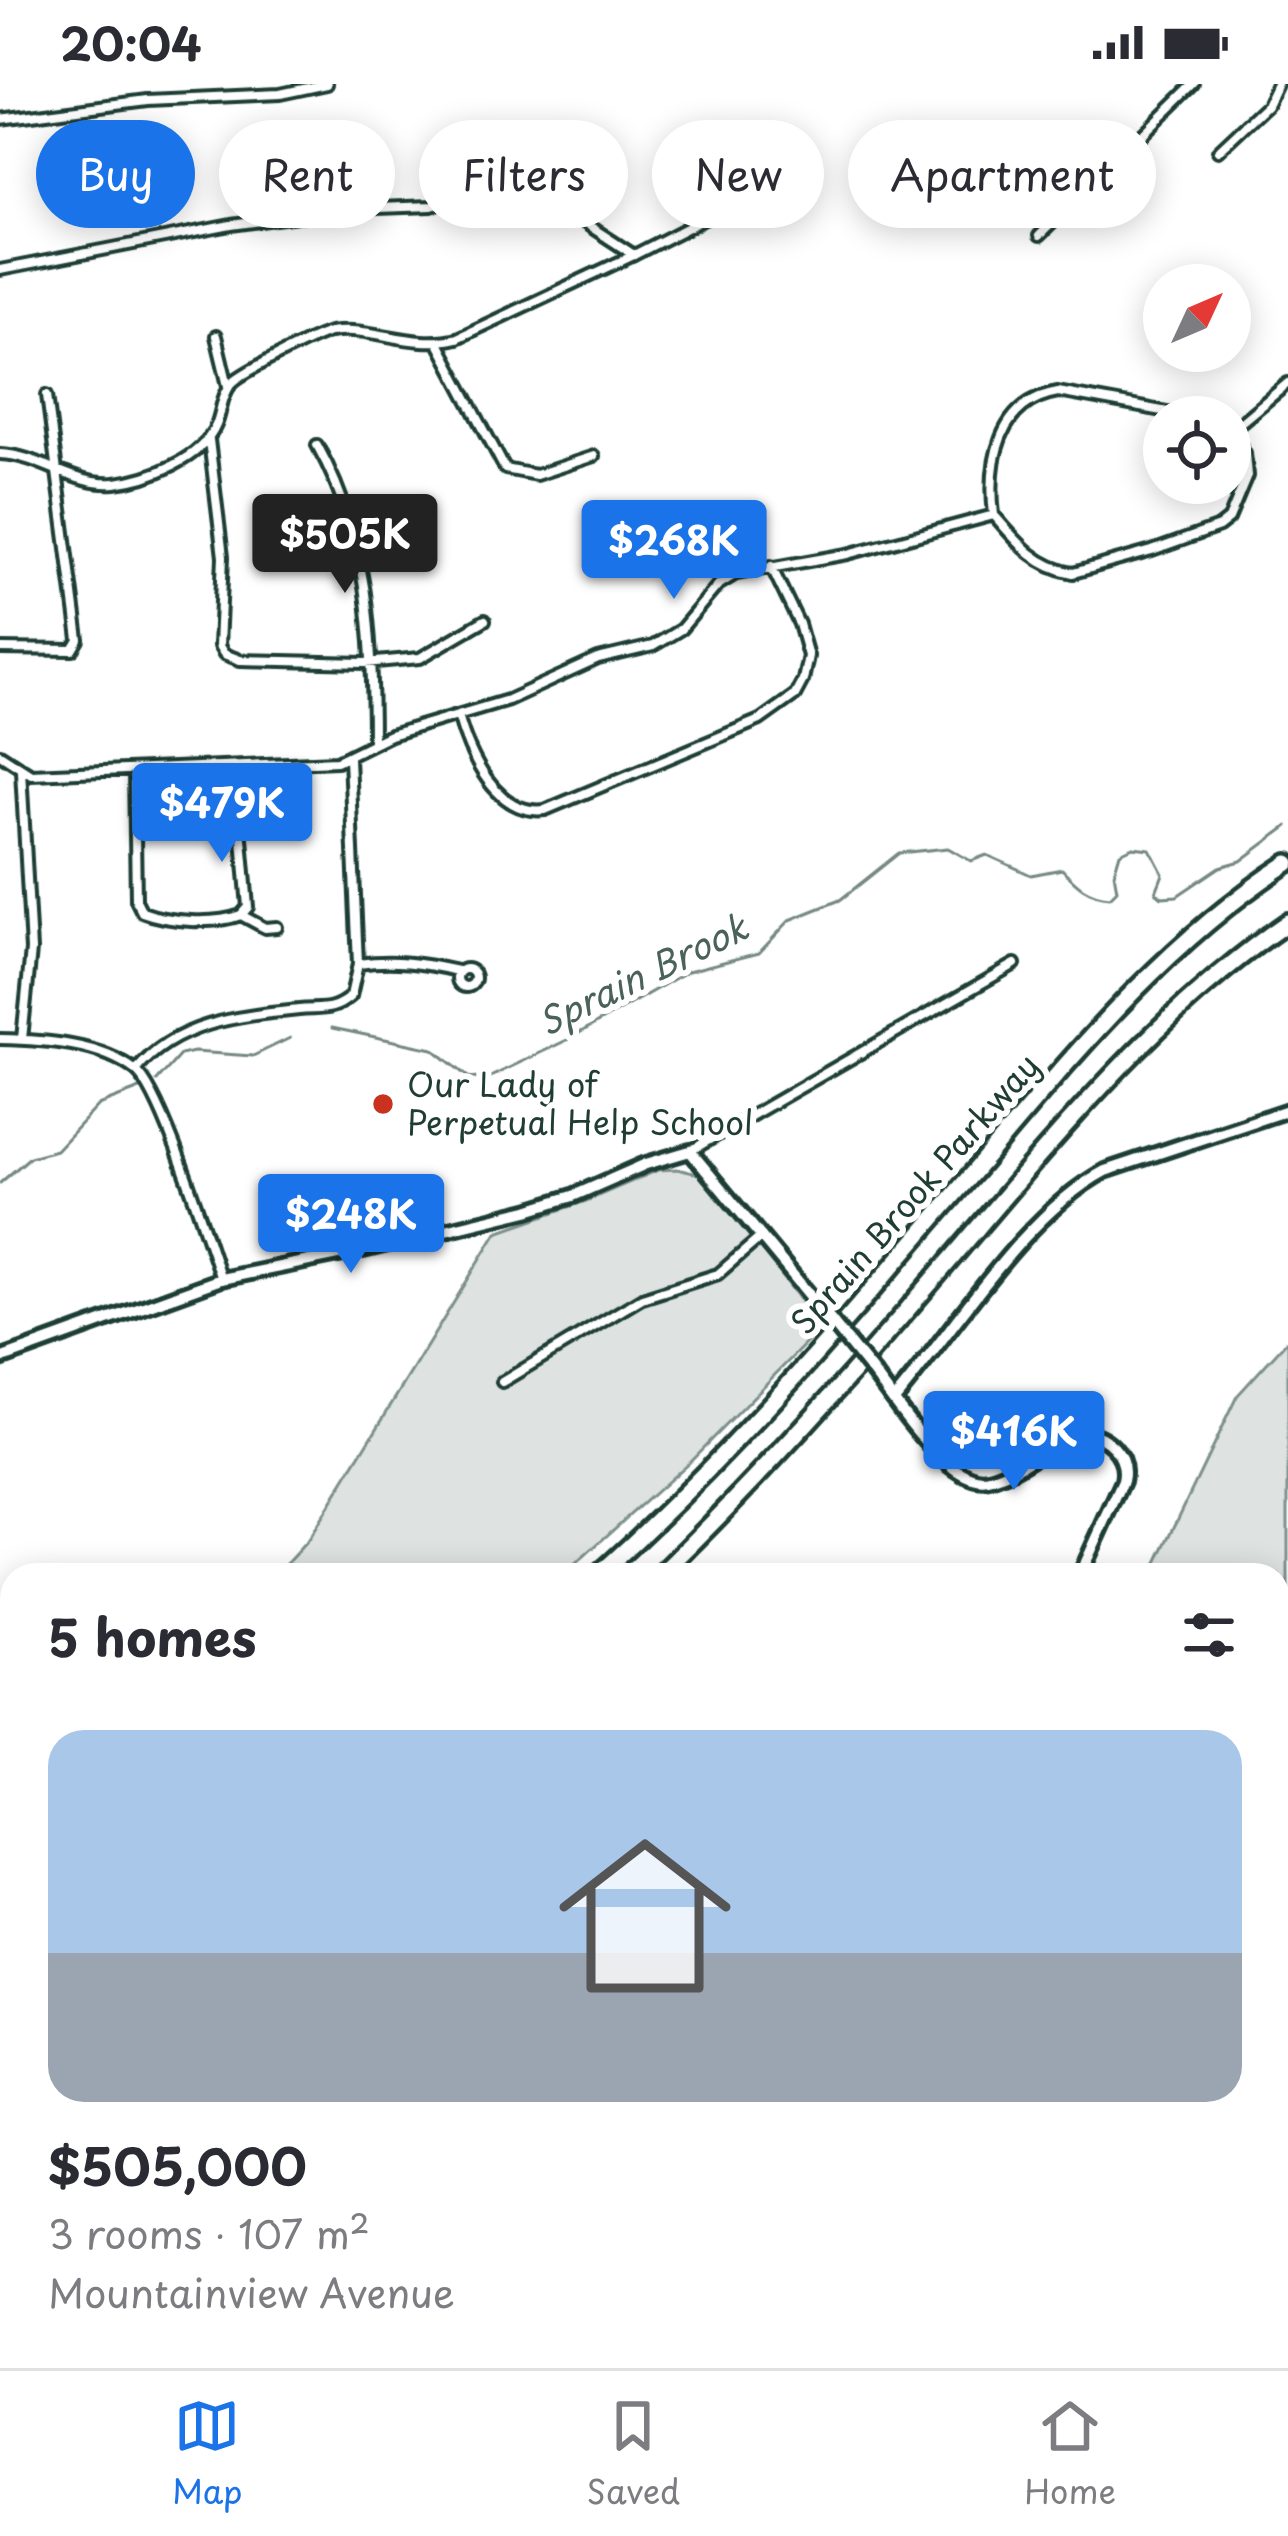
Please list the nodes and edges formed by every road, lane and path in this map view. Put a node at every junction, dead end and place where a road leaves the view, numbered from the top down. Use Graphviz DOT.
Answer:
graph roads {
  1 [pos="327,84"];
  2 [pos="1194,84"];
  3 [pos="1277,84"];
  4 [pos="0,118"];
  5 [pos="1218,151"];
  6 [pos="687,228"];
  7 [pos="1039,236"];
  8 [pos="634,255"];
  9 [pos="0,270"];
  10 [pos="216,337"];
  11 [pos="439,343"];
  12 [pos="1288,383"];
  13 [pos="228,387"];
  14 [pos="47,395"];
  15 [pos="1143,408"];
  16 [pos="1251,412"];
  17 [pos="208,439"];
  18 [pos="317,446"];
  19 [pos="0,454"];
  20 [pos="594,456"];
  21 [pos="55,468"];
  22 [pos="1235,504"];
  23 [pos="994,515"];
  24 [pos="771,566"];
  25 [pos="485,620"];
  26 [pos="0,649"];
  27 [pos="373,662"];
  28 [pos="458,716"];
  29 [pos="373,745"];
  30 [pos="0,754"];
  31 [pos="349,758"];
  32 [pos="134,769"];
  33 [pos="21,770"];
  34 [pos="241,827"];
  35 [pos="1288,863"];
  36 [pos="242,915"];
  37 [pos="1288,922"];
  38 [pos="277,928"];
  39 [pos="358,964"];
  40 [pos="1015,964"];
  41 [pos="458,971"];
  42 [pos="0,1039"];
  43 [pos="22,1039"];
  44 [pos="136,1071"];
  45 [pos="1288,1109"];
  46 [pos="690,1151"];
  47 [pos="763,1236"];
  48 [pos="221,1279"];
  49 [pos="0,1358"];
  50 [pos="502,1382"];
  51 [pos="894,1400"];
  52 [pos="611,1563"];
  53 [pos="672,1563"];
  54 [pos="1086,1563"];
  1 -- 4 [label="street"];
  2 -- 7 [label="street"];
  3 -- 5 [label="street"];
  6 -- 8 [label="street"];
  8 -- 9 [label="street"];
  8 -- 11 [label="street"];
  10 -- 13 [label="street"];
  11 -- 13 [label="street"];
  11 -- 20 [label="street"];
  12 -- 16 [label="street"];
  13 -- 17 [label="street"];
  14 -- 21 [label="street"];
  15 -- 23 [label="street"];
  17 -- 21 [label="street"];
  17 -- 27 [label="street"];
  18 -- 27 [label="street"];
  19 -- 21 [label="street"];
  21 -- 26 [label="street"];
  22 -- 23 [label="street"];
  23 -- 24 [label="street"];
  24 -- 28 [label="street"];
  24 -- 28 [label="street"];
  25 -- 27 [label="street"];
  27 -- 29 [label="street"];
  28 -- 29 [label="street"];
  29 -- 31 [label="street"];
  30 -- 33 [label="street"];
  31 -- 32 [label="street"];
  31 -- 39 [label="street"];
  32 -- 33 [label="street"];
  32 -- 36 [label="street"];
  33 -- 43 [label="street"];
  34 -- 36 [label="street"];
  35 -- 52 [label="highway, Sprain Brook Parkway"];
  36 -- 38 [label="street"];
  37 -- 53 [label="highway, Sprain Brook Parkway"];
  39 -- 41 [label="street"];
  39 -- 44 [label="street"];
  40 -- 46 [label="street"];
  42 -- 43 [label="street"];
  43 -- 44 [label="street"];
  44 -- 48 [label="street"];
  45 -- 51 [label="street"];
  46 -- 47 [label="street"];
  46 -- 48 [label="street"];
  47 -- 50 [label="street"];
  47 -- 51 [label="street, bridge"];
  48 -- 49 [label="street"];
  51 -- 54 [label="street"];
}
